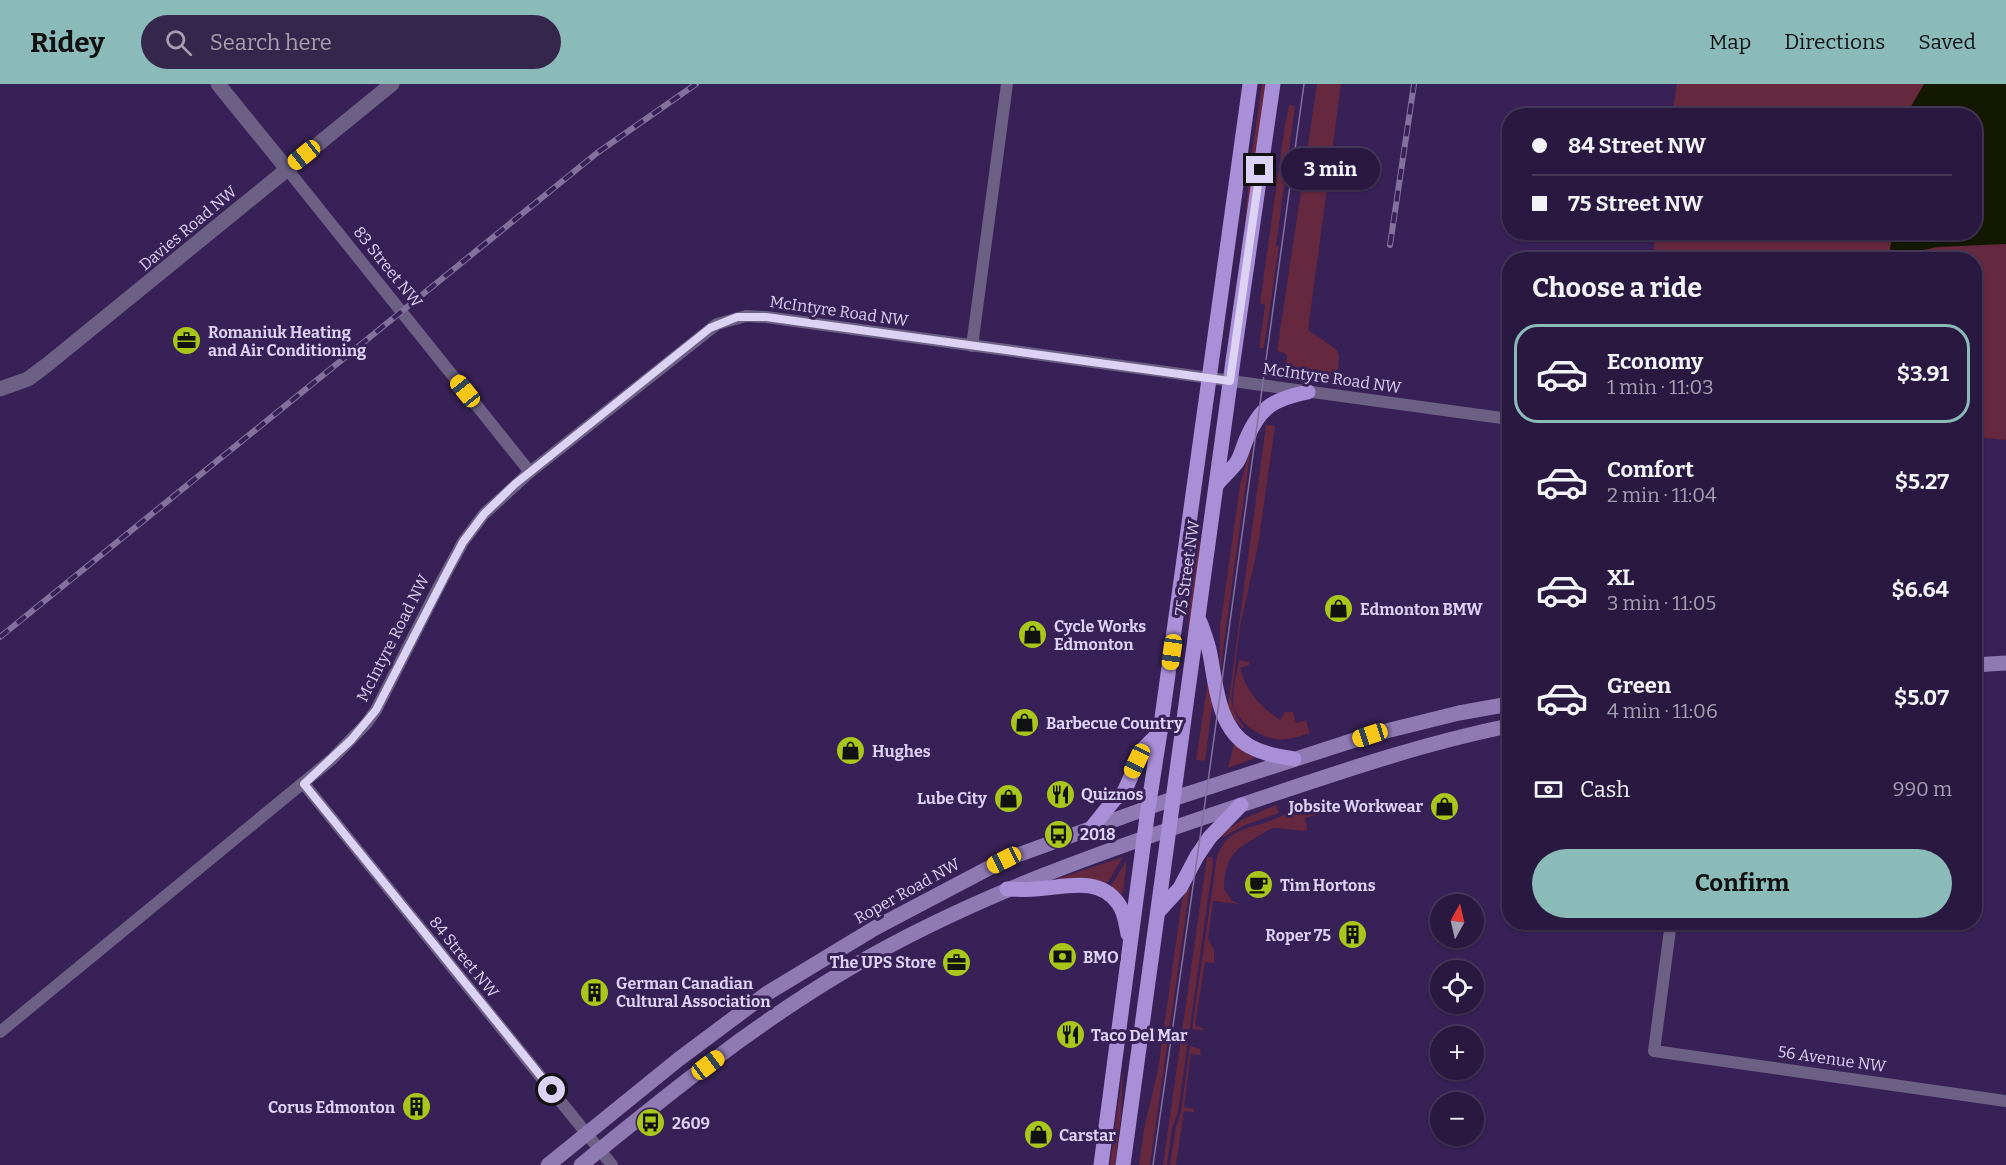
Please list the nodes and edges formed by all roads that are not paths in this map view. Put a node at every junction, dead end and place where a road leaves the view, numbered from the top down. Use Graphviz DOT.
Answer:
graph roads {
  1 [pos="218,84"];
  2 [pos="392,84"];
  3 [pos="1007,84"];
  4 [pos="1250,84"];
  5 [pos="1273,84"];
  6 [pos="287,169"];
  7 [pos="972,346"];
  8 [pos="1210,378"];
  9 [pos="1230,381"];
  10 [pos="0,389"];
  11 [pos="1308,392"];
  12 [pos="1502,418"];
  13 [pos="530,472"];
  14 [pos="1218,483"];
  15 [pos="1198,616"];
  16 [pos="2006,663"];
  17 [pos="1982,664"];
  18 [pos="1502,705"];
  19 [pos="1502,727"];
  20 [pos="1160,732"];
  21 [pos="1294,759"];
  22 [pos="304,784"];
  23 [pos="1172,799"];
  24 [pos="1241,805"];
  25 [pos="1148,809"];
  26 [pos="1168,829"];
  27 [pos="1090,830"];
  28 [pos="1144,838"];
  29 [pos="1007,889"];
  30 [pos="1158,912"];
  31 [pos="1670,930"];
  32 [pos="1130,949"];
  33 [pos="0,1032"];
  34 [pos="2006,1101"];
  35 [pos="587,1134"];
  36 [pos="600,1150"];
  37 [pos="548,1165"];
  38 [pos="581,1165"];
  39 [pos="612,1165"];
  40 [pos="1101,1165"];
  41 [pos="1123,1165"];
  1 -- 6 [label="street, 83 Street NW"];
  2 -- 6 [label="street, Davies Road NW"];
  3 -- 7 [label="street"];
  4 -- 8 [label="main road, 75 Street NW"];
  5 -- 9 [label="main road, 75 Street NW"];
  6 -- 10 [label="street, Davies Road NW"];
  6 -- 13 [label="street, 83 Street NW"];
  7 -- 8 [label="street, McIntyre Road NW"];
  7 -- 13 [label="street, McIntyre Road NW"];
  8 -- 9 [label="street, McIntyre Road NW"];
  8 -- 20 [label="main road, 75 Street NW"];
  9 -- 11 [label="street, McIntyre Road NW"];
  9 -- 14 [label="main road, 75 Street NW"];
  11 -- 12 [label="street, McIntyre Road NW"];
  11 -- 14 [label="main road"];
  13 -- 22 [label="street, McIntyre Road NW"];
  14 -- 15 [label="main road, 75 Street NW"];
  15 -- 21 [label="main road"];
  15 -- 23 [label="main road, 75 Street NW"];
  16 -- 17 [label="main road"];
  18 -- 21 [label="main road, Roper Road NW"];
  19 -- 24 [label="main road"];
  20 -- 25 [label="main road, 75 Street NW"];
  20 -- 27 [label="main road"];
  21 -- 23 [label="main road, Roper Road NW"];
  22 -- 33 [label="street, McIntyre Road NW"];
  22 -- 35 [label="street, 84 Street NW"];
  23 -- 25 [label="main road, Roper Road NW"];
  23 -- 26 [label="main road, 75 Street NW"];
  24 -- 26 [label="main road"];
  24 -- 30 [label="main road"];
  25 -- 27 [label="main road, Roper Road NW"];
  25 -- 28 [label="main road, 75 Street NW"];
  26 -- 28 [label="main road"];
  26 -- 30 [label="main road, 75 Street NW"];
  27 -- 35 [label="main road, Roper Road NW"];
  28 -- 29 [label="main road"];
  28 -- 32 [label="main road, 75 Street NW"];
  29 -- 32 [label="main road"];
  29 -- 36 [label="main road"];
  30 -- 41 [label="main road, 75 Street NW"];
  31 -- 34 [label="street, 56 Avenue NW"];
  32 -- 40 [label="main road, 75 Street NW"];
  35 -- 36 [label="street, 84 Street NW"];
  35 -- 37 [label="main road, Roper Road NW"];
  36 -- 38 [label="main road"];
  36 -- 39 [label="street, 84 Street NW"];
}
